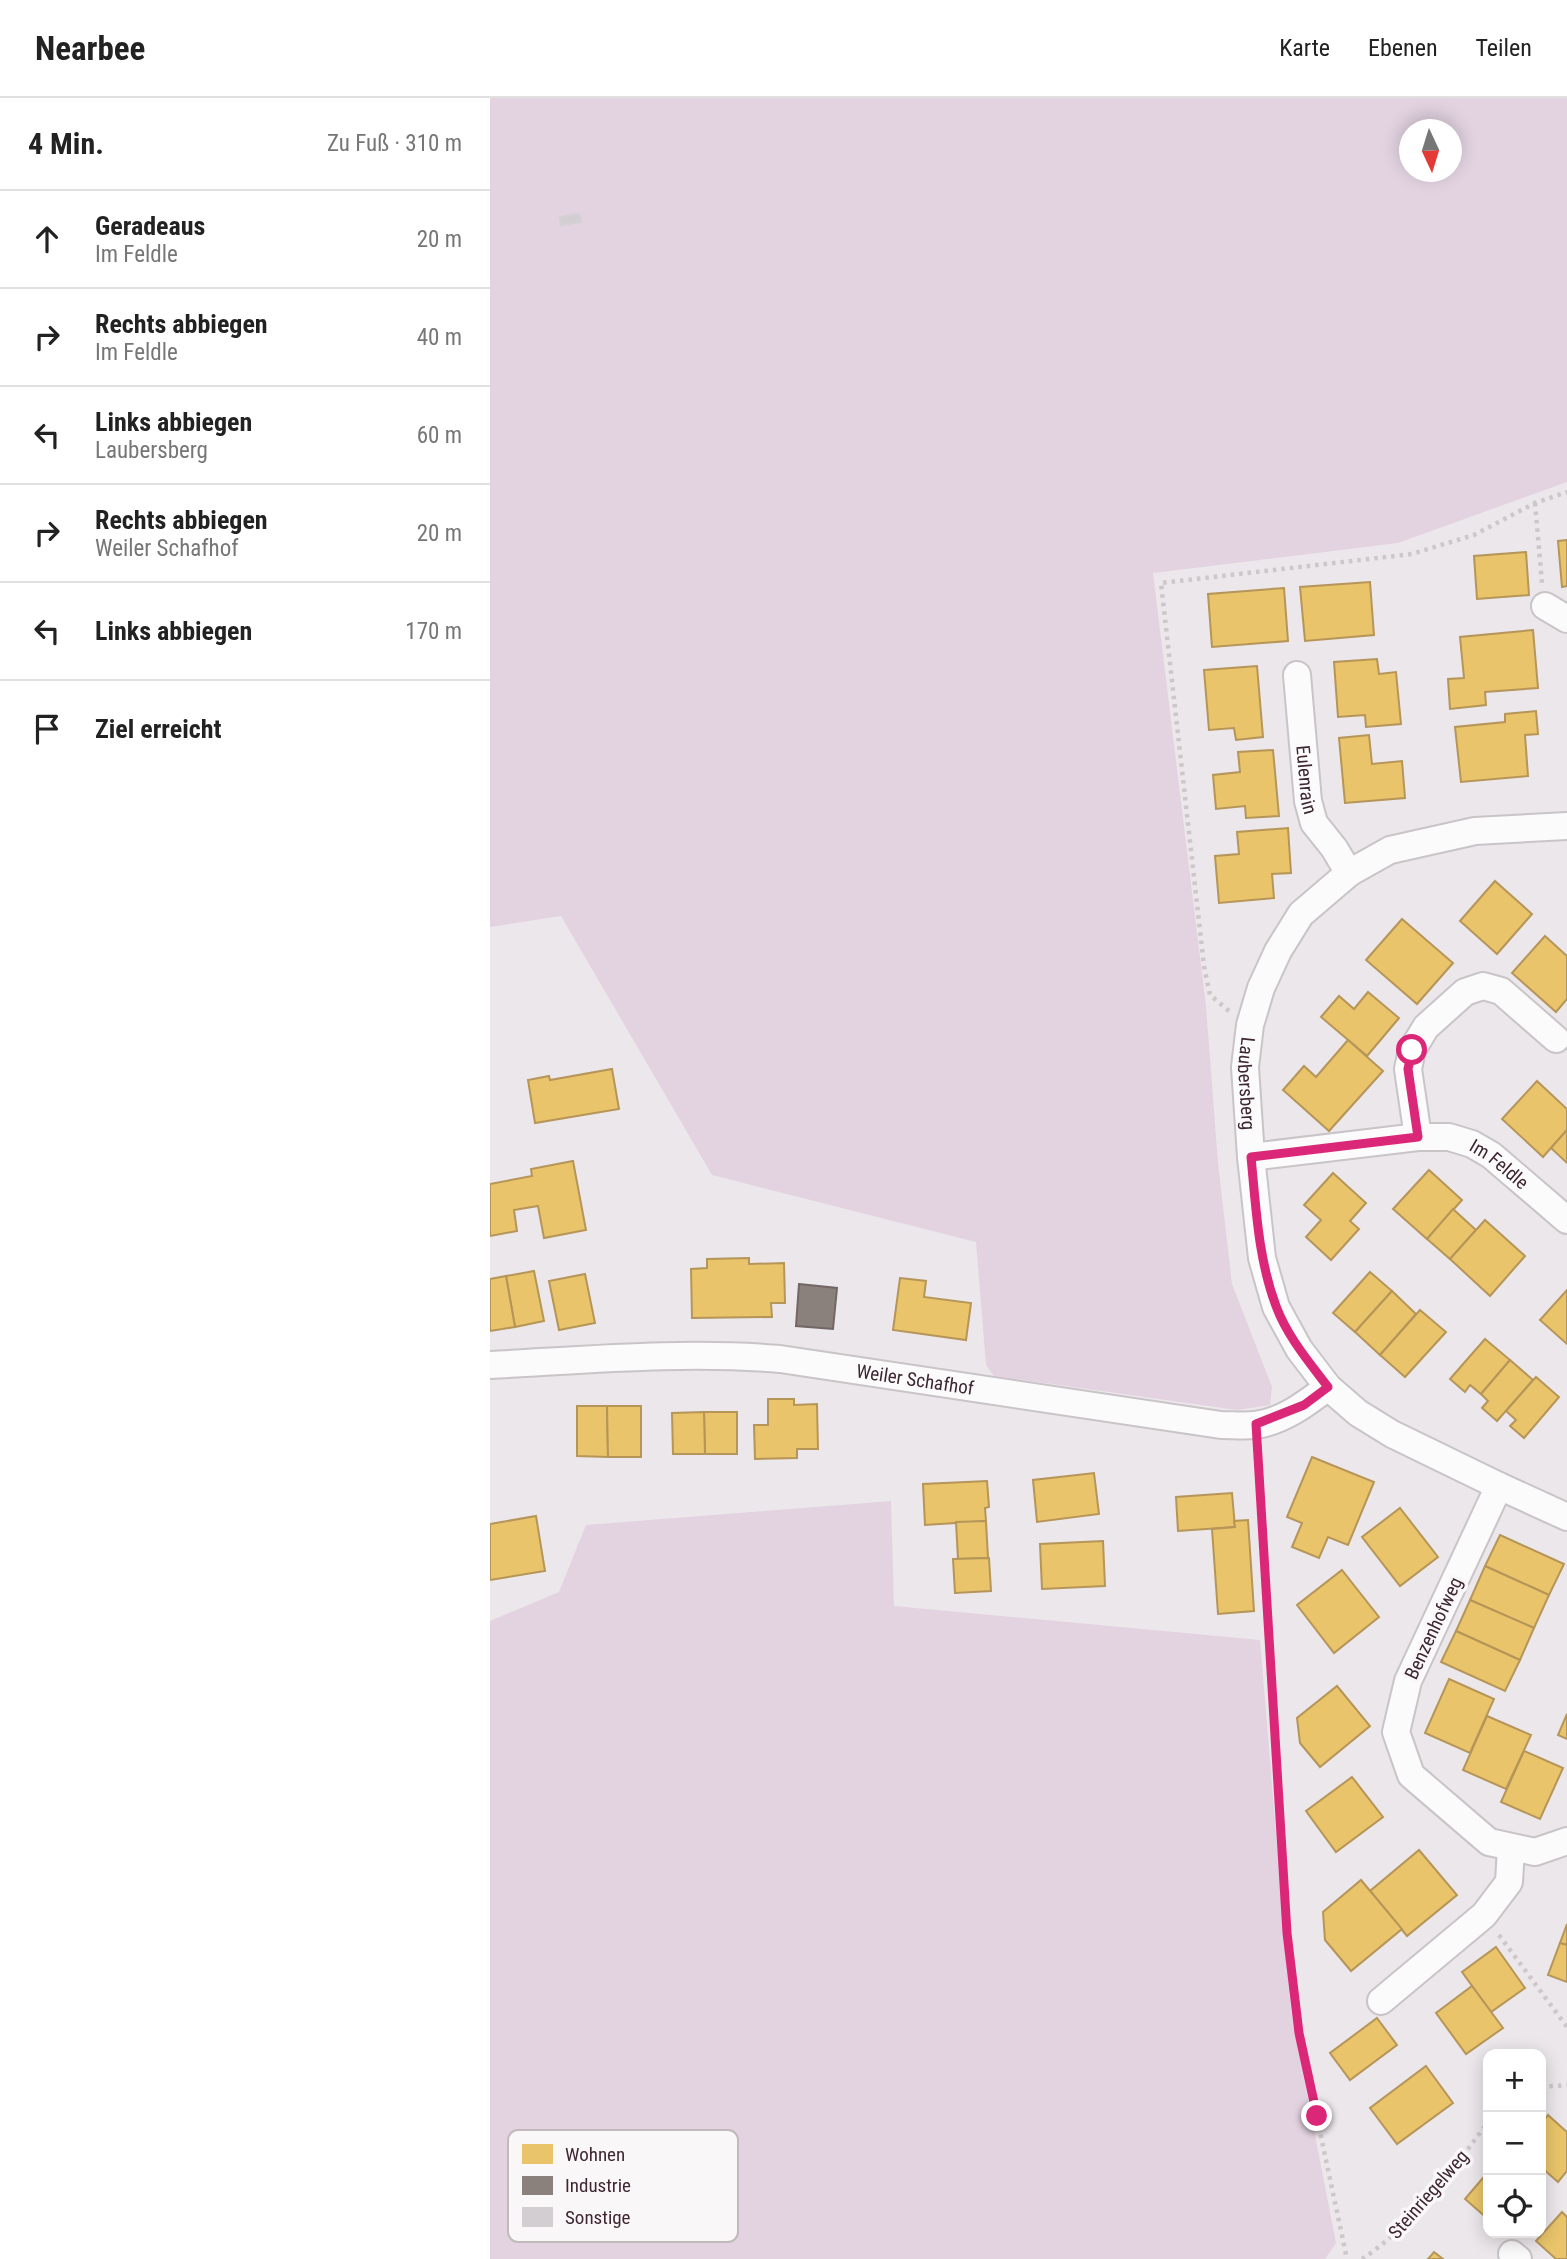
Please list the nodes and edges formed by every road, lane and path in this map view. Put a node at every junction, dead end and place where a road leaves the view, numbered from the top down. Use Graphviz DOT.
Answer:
graph roads {
  1 [pos="1535,503"];
  2 [pos="1556,612"];
  3 [pos="1297,675"];
  4 [pos="1567,826"];
  5 [pos="1349,873"];
  6 [pos="1556,1039"];
  7 [pos="1418,1137"];
  8 [pos="1251,1157"];
  9 [pos="1567,1220"];
  10 [pos="490,1365"];
  11 [pos="1328,1387"];
  12 [pos="1256,1424"];
  13 [pos="1499,1486"];
  14 [pos="1567,1517"];
  15 [pos="1567,1841"];
  16 [pos="1511,1848"];
  17 [pos="1484,1915"];
  18 [pos="1381,2001"];
  19 [pos="1567,2027"];
  20 [pos="1567,2085"];
  21 [pos="1546,2087"];
  22 [pos="1483,2129"];
  23 [pos="1347,2259"];
  24 [pos="1362,2259"];
  1 -- 2 [label="path"];
  3 -- 5 [label="street, Eulenrain"];
  4 -- 5 [label="street, Laubersberg"];
  5 -- 8 [label="street, Laubersberg"];
  6 -- 7 [label="street"];
  7 -- 8 [label="street, Im Feldle"];
  7 -- 9 [label="street, Im Feldle"];
  8 -- 11 [label="street, Laubersberg"];
  10 -- 12 [label="street, Weiler Schafhof"];
  11 -- 12 [label="street, Weiler Schafhof"];
  11 -- 13 [label="street, Laubersberg"];
  12 -- 23 [label="path"];
  13 -- 14 [label="street, Laubersberg"];
  13 -- 16 [label="street, Benzenhofweg"];
  15 -- 16 [label="street, Benzenhofweg"];
  16 -- 17 [label="street"];
  17 -- 18 [label="street"];
  17 -- 19 [label="path"];
  20 -- 21 [label="path"];
  22 -- 24 [label="path, Steinriegelweg"];
}
